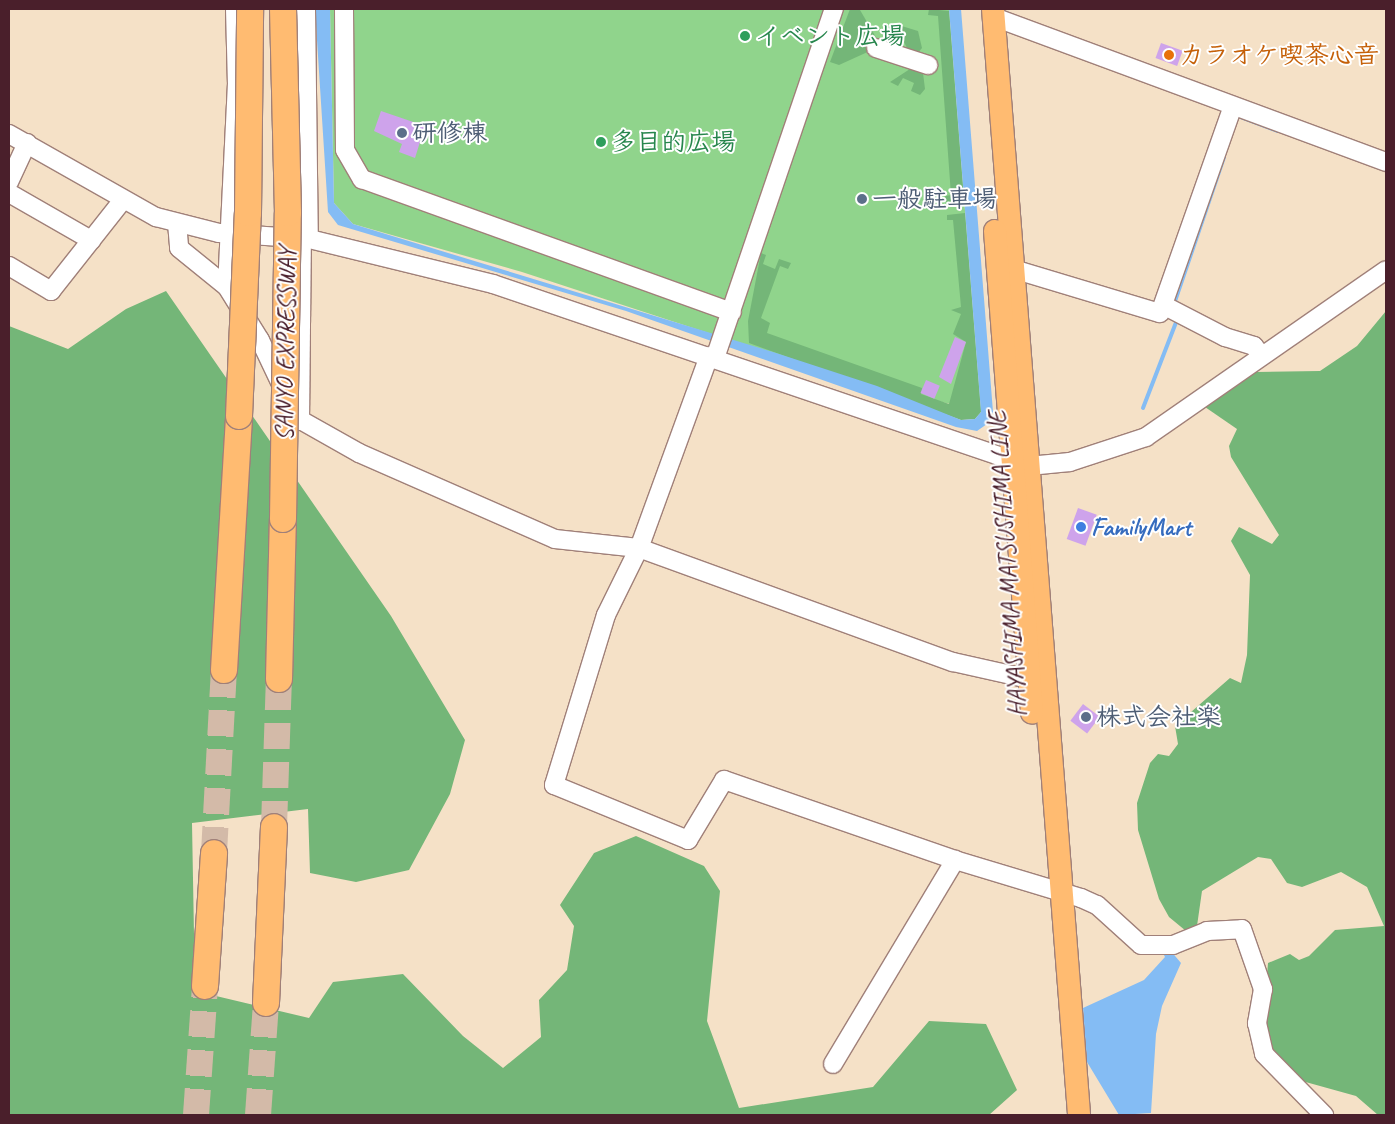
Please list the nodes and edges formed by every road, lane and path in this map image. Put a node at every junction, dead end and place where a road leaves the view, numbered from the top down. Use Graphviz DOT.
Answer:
graph roads {
  1 [pos="235,9"];
  2 [pos="250,9"];
  3 [pos="283,9"];
  4 [pos="306,9"];
  5 [pos="344,9"];
  6 [pos="834,9"];
  7 [pos="989,12"];
  8 [pos="876,48"];
  9 [pos="928,65"];
  10 [pos="1232,111"];
  11 [pos="9,134"];
  12 [pos="27,143"];
  13 [pos="1386,162"];
  14 [pos="9,182"];
  15 [pos="9,193"];
  16 [pos="122,201"];
  17 [pos="177,223"];
  18 [pos="230,234"];
  19 [pos="306,239"];
  20 [pos="91,240"];
  21 [pos="9,266"];
  22 [pos="1013,269"];
  23 [pos="1386,270"];
  24 [pos="227,287"];
  25 [pos="1166,310"];
  26 [pos="732,312"];
  27 [pos="717,349"];
  28 [pos="1261,355"];
  29 [pos="300,420"];
  30 [pos="1020,463"];
  31 [pos="639,548"];
  32 [pos="224,670"];
  33 [pos="279,679"];
  34 [pos="1029,679"];
  35 [pos="274,827"];
  36 [pos="214,852"];
  37 [pos="955,860"];
  38 [pos="1055,891"];
  39 [pos="205,986"];
  40 [pos="266,1003"];
  41 [pos="833,1064"];
  42 [pos="1064,1115"];
  43 [pos="1079,1115"];
  44 [pos="1324,1115"];
  1 -- 18 [label="street"];
  2 -- 32 [label="highway, SANYO EXPRESSWAY, bridge"];
  3 -- 33 [label="highway, SANYO EXPRESSWAY, bridge"];
  4 -- 19 [label="street"];
  5 -- 26 [label="street"];
  6 -- 26 [label="street"];
  7 -- 10 [label="street"];
  7 -- 22 [label="main road, HAYASHIMA MATSUSHIMA LINE"];
  7 -- 30 [label="main road, HAYASHIMA MATSUSHIMA LINE"];
  8 -- 9 [label="street"];
  10 -- 13 [label="street"];
  10 -- 25 [label="street"];
  11 -- 12 [label="street"];
  12 -- 14 [label="street"];
  12 -- 16 [label="street"];
  15 -- 20 [label="street"];
  16 -- 17 [label="street"];
  16 -- 20 [label="street"];
  17 -- 18 [label="street"];
  17 -- 24 [label="street"];
  18 -- 19 [label="street"];
  18 -- 24 [label="street"];
  19 -- 27 [label="street"];
  19 -- 29 [label="street"];
  20 -- 21 [label="street"];
  22 -- 25 [label="street"];
  22 -- 30 [label="main road, HAYASHIMA MATSUSHIMA LINE"];
  23 -- 28 [label="street"];
  24 -- 29 [label="street"];
  25 -- 28 [label="street"];
  26 -- 27 [label="street"];
  27 -- 30 [label="street"];
  27 -- 31 [label="street"];
  28 -- 30 [label="street"];
  29 -- 31 [label="street"];
  30 -- 34 [label="main road, HAYASHIMA MATSUSHIMA LINE"];
  30 -- 38 [label="main road, HAYASHIMA MATSUSHIMA LINE"];
  31 -- 34 [label="street"];
  31 -- 37 [label="street"];
  34 -- 38 [label="main road, HAYASHIMA MATSUSHIMA LINE"];
  35 -- 40 [label="highway"];
  36 -- 39 [label="highway"];
  37 -- 38 [label="street"];
  37 -- 41 [label="street"];
  38 -- 42 [label="main road, HAYASHIMA MATSUSHIMA LINE"];
  38 -- 43 [label="main road, HAYASHIMA MATSUSHIMA LINE"];
  38 -- 44 [label="street"];
}
